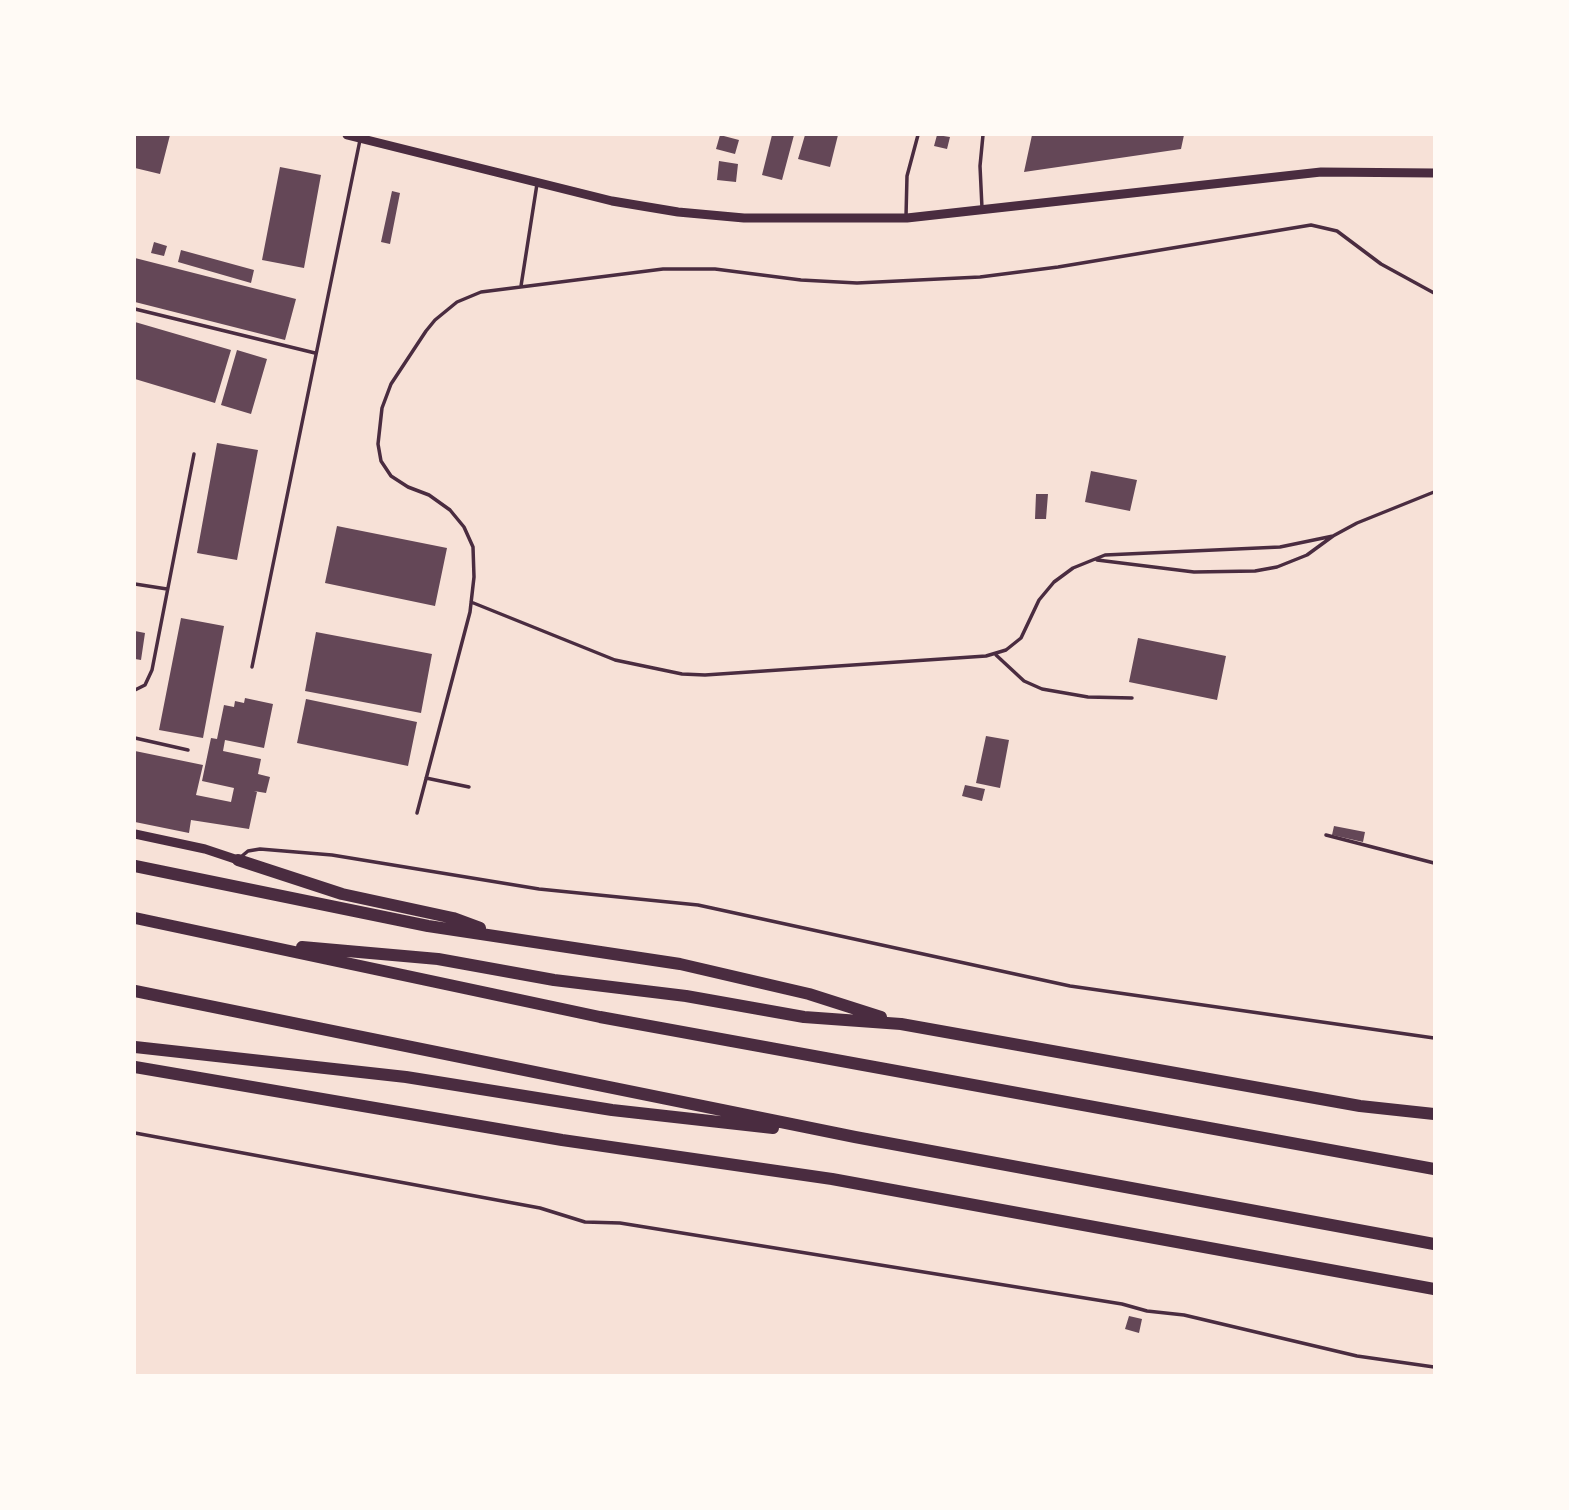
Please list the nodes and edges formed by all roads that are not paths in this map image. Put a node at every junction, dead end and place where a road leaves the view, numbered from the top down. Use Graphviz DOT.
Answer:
graph roads {
  1 [pos="347,135"];
  2 [pos="918,135"];
  3 [pos="982,135"];
  4 [pos="360,138"];
  5 [pos="1434,173"];
  6 [pos="537,182"];
  7 [pos="982,210"];
  8 [pos="906,218"];
  9 [pos="521,286"];
  10 [pos="1434,293"];
  11 [pos="135,309"];
  12 [pos="315,353"];
  13 [pos="194,454"];
  14 [pos="1434,492"];
  15 [pos="1333,536"];
  16 [pos="1095,560"];
  17 [pos="135,584"];
  18 [pos="167,589"];
  19 [pos="471,602"];
  20 [pos="996,654"];
  21 [pos="252,667"];
  22 [pos="135,690"];
  23 [pos="1132,698"];
  24 [pos="135,738"];
  25 [pos="188,750"];
  26 [pos="426,778"];
  27 [pos="469,787"];
  28 [pos="417,813"];
  29 [pos="135,834"];
  30 [pos="1326,835"];
  31 [pos="238,860"];
  32 [pos="1434,863"];
  33 [pos="135,866"];
  34 [pos="135,918"];
  35 [pos="503,937"];
  36 [pos="250,942"];
  37 [pos="135,991"];
  38 [pos="901,1024"];
  39 [pos="1434,1038"];
  40 [pos="135,1047"];
  41 [pos="135,1067"];
  42 [pos="1360,1106"];
  43 [pos="1434,1114"];
  44 [pos="1434,1120"];
  45 [pos="135,1133"];
  46 [pos="855,1137"];
  47 [pos="1434,1169"];
  48 [pos="1434,1244"];
  49 [pos="1434,1289"];
  50 [pos="1434,1367"];
  1 -- 4 [label="street"];
  2 -- 8 [label="lane"];
  3 -- 7 [label="lane"];
  4 -- 6 [label="street"];
  4 -- 12 [label="lane"];
  5 -- 7 [label="street"];
  6 -- 8 [label="street"];
  6 -- 9 [label="lane"];
  7 -- 8 [label="street"];
  9 -- 10 [label="lane"];
  9 -- 19 [label="lane"];
  11 -- 12 [label="lane"];
  12 -- 21 [label="lane"];
  13 -- 18 [label="lane"];
  14 -- 15 [label="lane"];
  15 -- 16 [label="lane"];
  15 -- 16 [label="lane"];
  16 -- 20 [label="lane"];
  17 -- 18 [label="lane"];
  18 -- 22 [label="lane"];
  19 -- 20 [label="lane"];
  19 -- 26 [label="lane"];
  20 -- 23 [label="lane"];
  24 -- 25 [label="lane"];
  26 -- 27 [label="lane"];
  26 -- 28 [label="lane"];
  29 -- 31 [label="street"];
  30 -- 32 [label="lane"];
  31 -- 35 [label="highway"];
  31 -- 39 [label="lane"];
  33 -- 35 [label="highway"];
  34 -- 36 [label="highway"];
  35 -- 38 [label="highway"];
  36 -- 38 [label="highway"];
  36 -- 47 [label="highway"];
  37 -- 46 [label="highway"];
  38 -- 42 [label="highway"];
  40 -- 46 [label="highway"];
  41 -- 49 [label="highway"];
  42 -- 43 [label="highway"];
  42 -- 44 [label="highway"];
  45 -- 50 [label="lane"];
  46 -- 48 [label="highway"];
}
